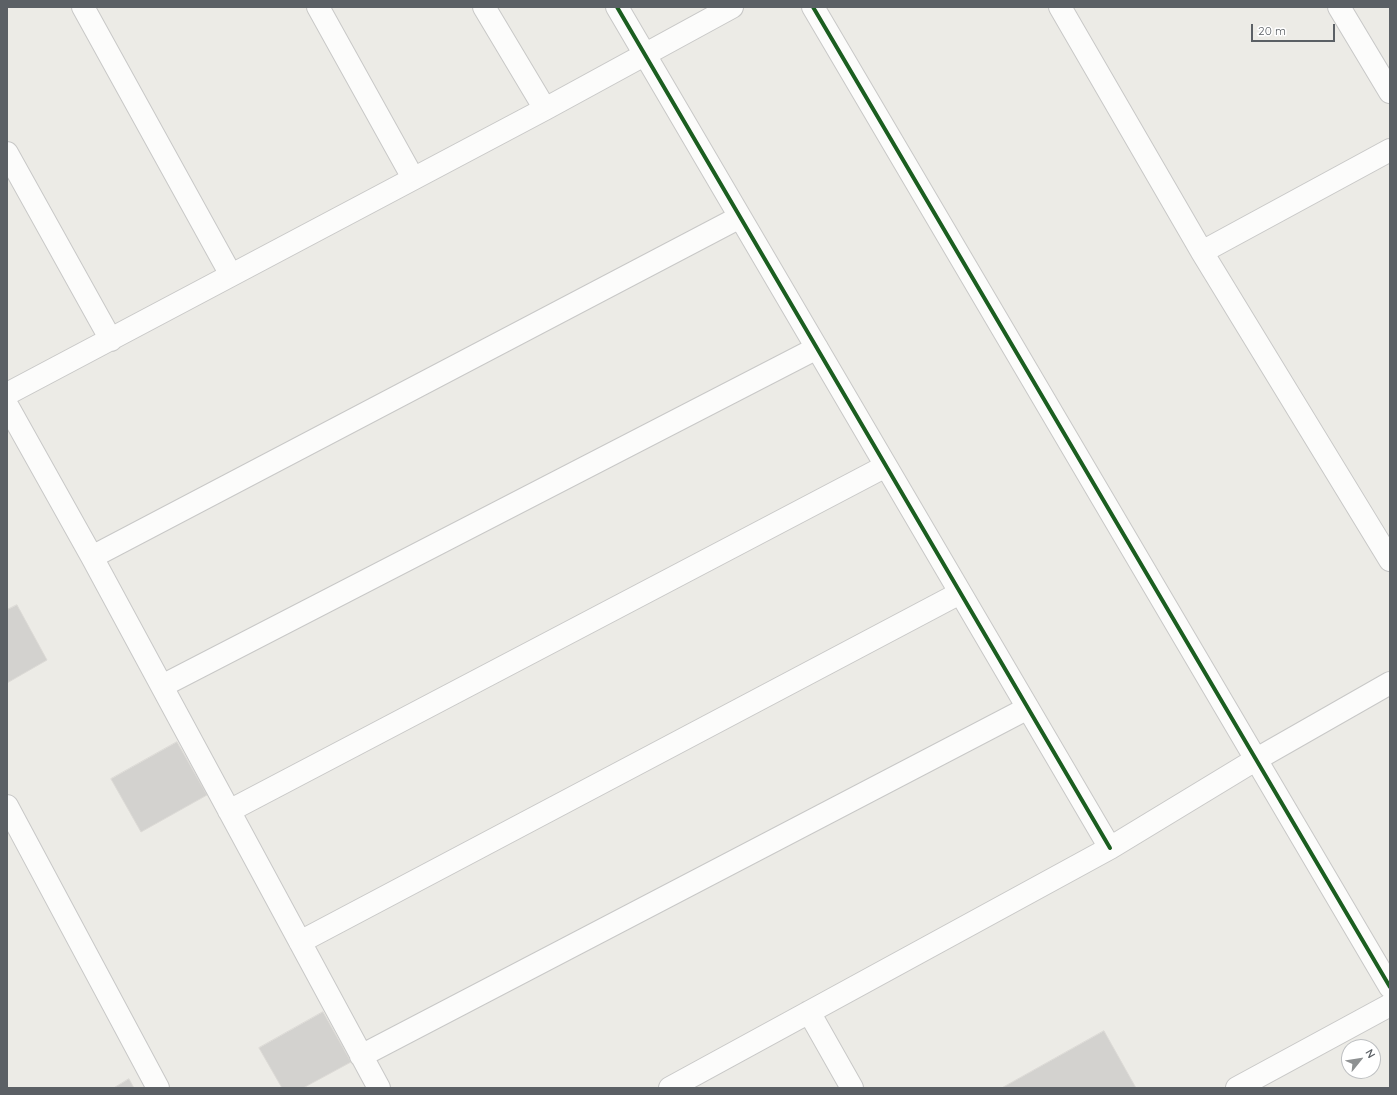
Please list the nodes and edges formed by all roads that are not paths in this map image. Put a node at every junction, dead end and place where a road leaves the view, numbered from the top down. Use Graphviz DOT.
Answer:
graph roads {
  1 [pos="83,7"];
  2 [pos="318,7"];
  3 [pos="484,7"];
  4 [pos="617,7"];
  5 [pos="732,7"];
  6 [pos="813,7"];
  7 [pos="1060,7"];
  8 [pos="1339,7"];
  9 [pos="645,55"];
  10 [pos="1390,92"];
  11 [pos="545,109"];
  12 [pos="1390,150"];
  13 [pos="7,153"];
  14 [pos="413,178"];
  15 [pos="740,217"];
  16 [pos="1202,252"];
  17 [pos="231,275"];
  18 [pos="110,340"];
  19 [pos="817,348"];
  20 [pos="7,394"];
  21 [pos="7,404"];
  22 [pos="886,466"];
  23 [pos="92,557"];
  24 [pos="1390,560"];
  25 [pos="960,593"];
  26 [pos="1390,682"];
  27 [pos="162,686"];
  28 [pos="1028,708"];
  29 [pos="1255,760"];
  30 [pos="7,806"];
  31 [pos="229,811"];
  32 [pos="1110,848"];
  33 [pos="300,942"];
  34 [pos="1390,987"];
  35 [pos="1390,1005"];
  36 [pos="809,1012"];
  37 [pos="361,1056"];
  38 [pos="158,1088"];
  39 [pos="379,1088"];
  40 [pos="670,1088"];
  41 [pos="852,1088"];
  42 [pos="1238,1088"];
  1 -- 17 [label="street"];
  2 -- 14 [label="street"];
  3 -- 11 [label="street"];
  4 -- 9 [label="street"];
  5 -- 9 [label="street"];
  6 -- 29 [label="street"];
  7 -- 16 [label="street"];
  8 -- 10 [label="street"];
  9 -- 11 [label="street"];
  9 -- 15 [label="street"];
  11 -- 14 [label="street"];
  12 -- 16 [label="street"];
  13 -- 18 [label="street"];
  14 -- 17 [label="street"];
  15 -- 19 [label="street"];
  15 -- 23 [label="street"];
  16 -- 24 [label="street"];
  17 -- 18 [label="street"];
  18 -- 20 [label="street"];
  19 -- 22 [label="street"];
  19 -- 27 [label="street"];
  21 -- 23 [label="street"];
  22 -- 25 [label="street"];
  22 -- 31 [label="street"];
  23 -- 27 [label="street"];
  25 -- 28 [label="street"];
  25 -- 33 [label="street"];
  26 -- 29 [label="street"];
  27 -- 31 [label="street"];
  28 -- 32 [label="street"];
  28 -- 37 [label="street"];
  29 -- 32 [label="street"];
  29 -- 34 [label="street"];
  30 -- 38 [label="street"];
  31 -- 33 [label="street"];
  32 -- 36 [label="street"];
  33 -- 37 [label="street"];
  35 -- 42 [label="street"];
  36 -- 40 [label="street"];
  36 -- 41 [label="street"];
  37 -- 39 [label="street"];
}
